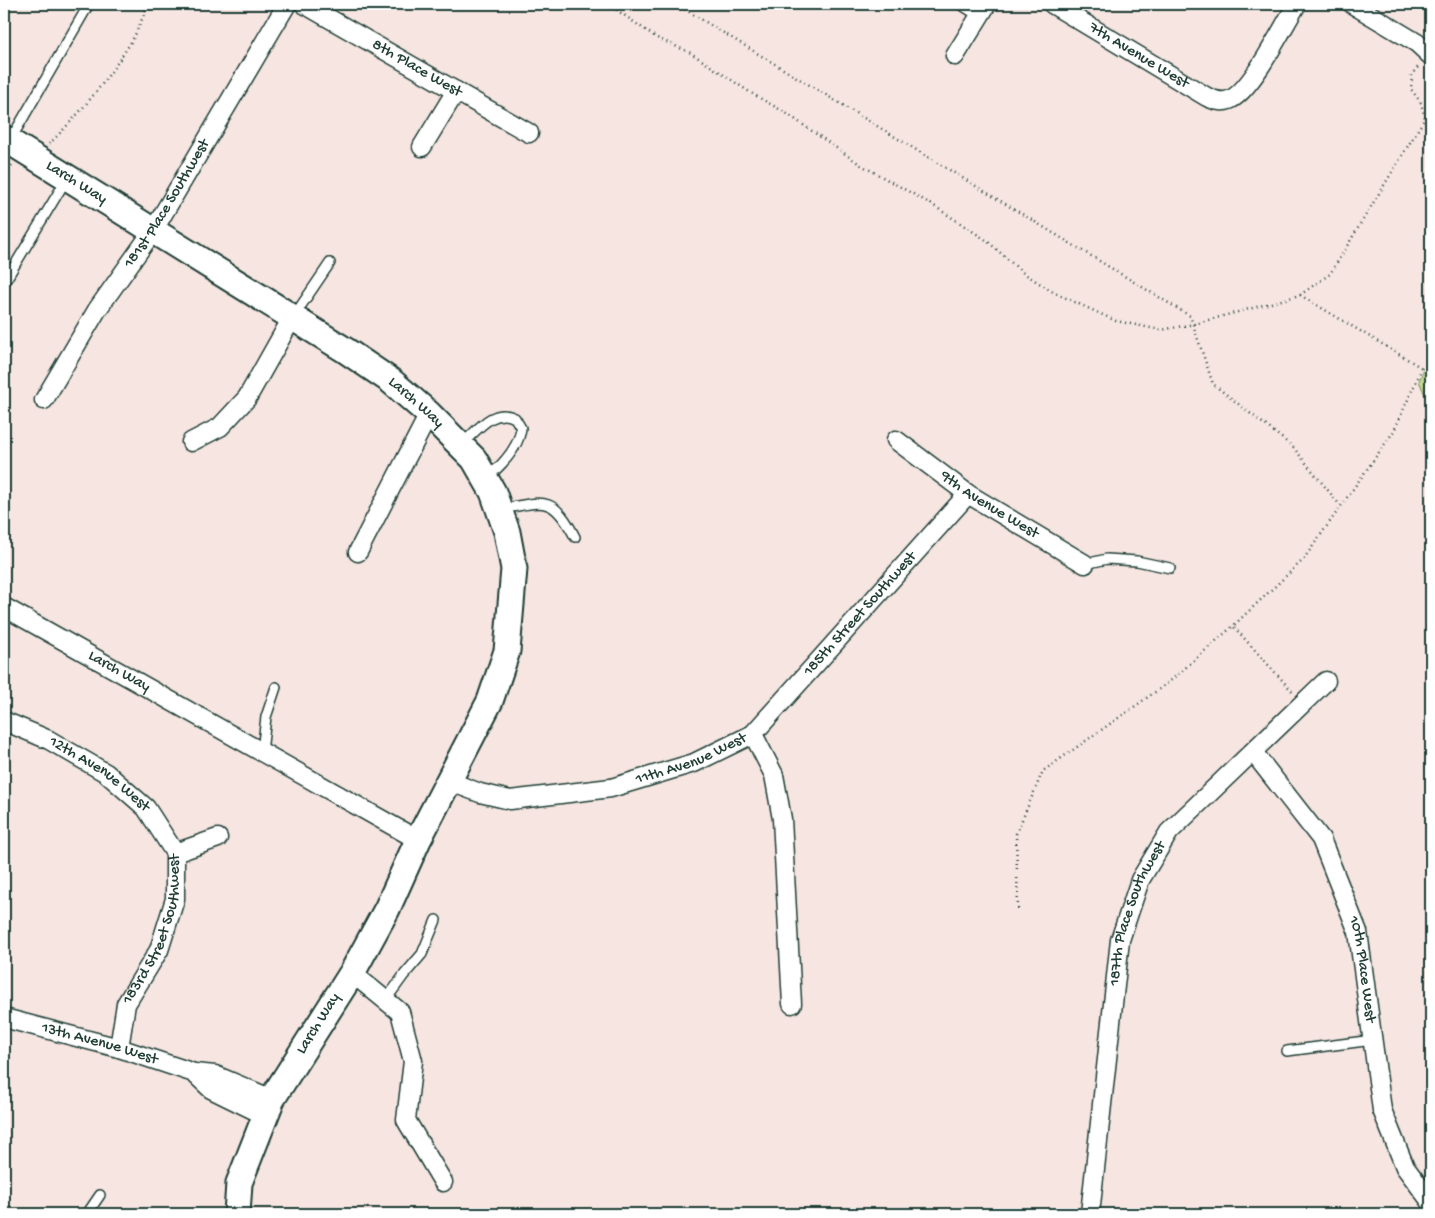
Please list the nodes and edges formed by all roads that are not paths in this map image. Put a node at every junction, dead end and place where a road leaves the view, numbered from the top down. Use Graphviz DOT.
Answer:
graph roads {
  1 [pos="90,4"];
  2 [pos="287,4"];
  3 [pos="304,4"];
  4 [pos="960,4"];
  5 [pos="1052,4"];
  6 [pos="1297,4"];
  7 [pos="1352,4"];
  8 [pos="983,10"];
  9 [pos="1431,55"];
  10 [pos="955,56"];
  11 [pos="456,91"];
  12 [pos="529,133"];
  13 [pos="7,140"];
  14 [pos="422,147"];
  15 [pos="67,177"];
  16 [pos="153,231"];
  17 [pos="330,264"];
  18 [pos="4,283"];
  19 [pos="292,318"];
  20 [pos="44,400"];
  21 [pos="429,414"];
  22 [pos="896,440"];
  23 [pos="191,442"];
  24 [pos="460,445"];
  25 [pos="485,479"];
  26 [pos="968,494"];
  27 [pos="499,510"];
  28 [pos="575,537"];
  29 [pos="358,552"];
  30 [pos="1085,564"];
  31 [pos="1170,568"];
  32 [pos="4,607"];
  33 [pos="1326,681"];
  34 [pos="276,687"];
  35 [pos="4,721"];
  36 [pos="753,734"];
  37 [pos="262,752"];
  38 [pos="1253,752"];
  39 [pos="448,781"];
  40 [pos="218,838"];
  41 [pos="418,840"];
  42 [pos="175,853"];
  43 [pos="436,920"];
  44 [pos="352,973"];
  45 [pos="385,1001"];
  46 [pos="792,1004"];
  47 [pos="4,1018"];
  48 [pos="1373,1040"];
  49 [pos="120,1048"];
  50 [pos="1288,1051"];
  51 [pos="268,1107"];
  52 [pos="443,1182"];
  53 [pos="100,1196"];
  54 [pos="1431,1202"];
  55 [pos="87,1214"];
  56 [pos="237,1214"];
  57 [pos="1090,1214"];
  1 -- 13 [label="lane"];
  2 -- 16 [label="street, 181st Place Southwest"];
  3 -- 11 [label="street, 8th Place West"];
  4 -- 8 [label="lane"];
  5 -- 6 [label="street, 7th Avenue West"];
  7 -- 9 [label="street"];
  8 -- 10 [label="street"];
  11 -- 12 [label="street, 8th Place West"];
  11 -- 14 [label="street"];
  13 -- 15 [label="main road, Larch Way"];
  15 -- 16 [label="main road, Larch Way"];
  15 -- 18 [label="lane"];
  16 -- 19 [label="main road, Larch Way"];
  16 -- 20 [label="street, 181st Place Southwest"];
  17 -- 19 [label="lane"];
  19 -- 21 [label="main road, Larch Way"];
  19 -- 23 [label="street"];
  21 -- 24 [label="main road, Larch Way"];
  21 -- 29 [label="street"];
  22 -- 26 [label="street, 9th Avenue West"];
  24 -- 25 [label="main road, Larch Way"];
  24 -- 25 [label="lane"];
  25 -- 27 [label="main road, Larch Way"];
  26 -- 30 [label="street, 9th Avenue West"];
  26 -- 36 [label="street, 185th Street Southwest"];
  27 -- 28 [label="lane"];
  27 -- 39 [label="main road, Larch Way"];
  30 -- 31 [label="lane"];
  32 -- 37 [label="street, Larch Way"];
  33 -- 38 [label="street, 187th Place Southwest"];
  34 -- 37 [label="lane"];
  35 -- 42 [label="street, 12th Avenue West"];
  36 -- 39 [label="street, 11th Avenue West"];
  36 -- 46 [label="street, 11th Avenue West"];
  37 -- 41 [label="street, Larch Way"];
  38 -- 48 [label="street, 10th Place West"];
  38 -- 57 [label="street, 187th Place Southwest"];
  39 -- 41 [label="main road, Larch Way"];
  40 -- 42 [label="street, 183rd Street Southwest"];
  41 -- 44 [label="main road, Larch Way"];
  42 -- 49 [label="street, 183rd Street Southwest"];
  43 -- 45 [label="lane"];
  44 -- 45 [label="street"];
  44 -- 51 [label="main road, Larch Way"];
  45 -- 52 [label="street"];
  47 -- 49 [label="street, 13th Avenue West"];
  48 -- 50 [label="lane"];
  48 -- 54 [label="street, 10th Place West"];
  49 -- 51 [label="street, 13th Avenue West"];
  51 -- 56 [label="main road, Larch Way"];
  53 -- 55 [label="lane"];
}
